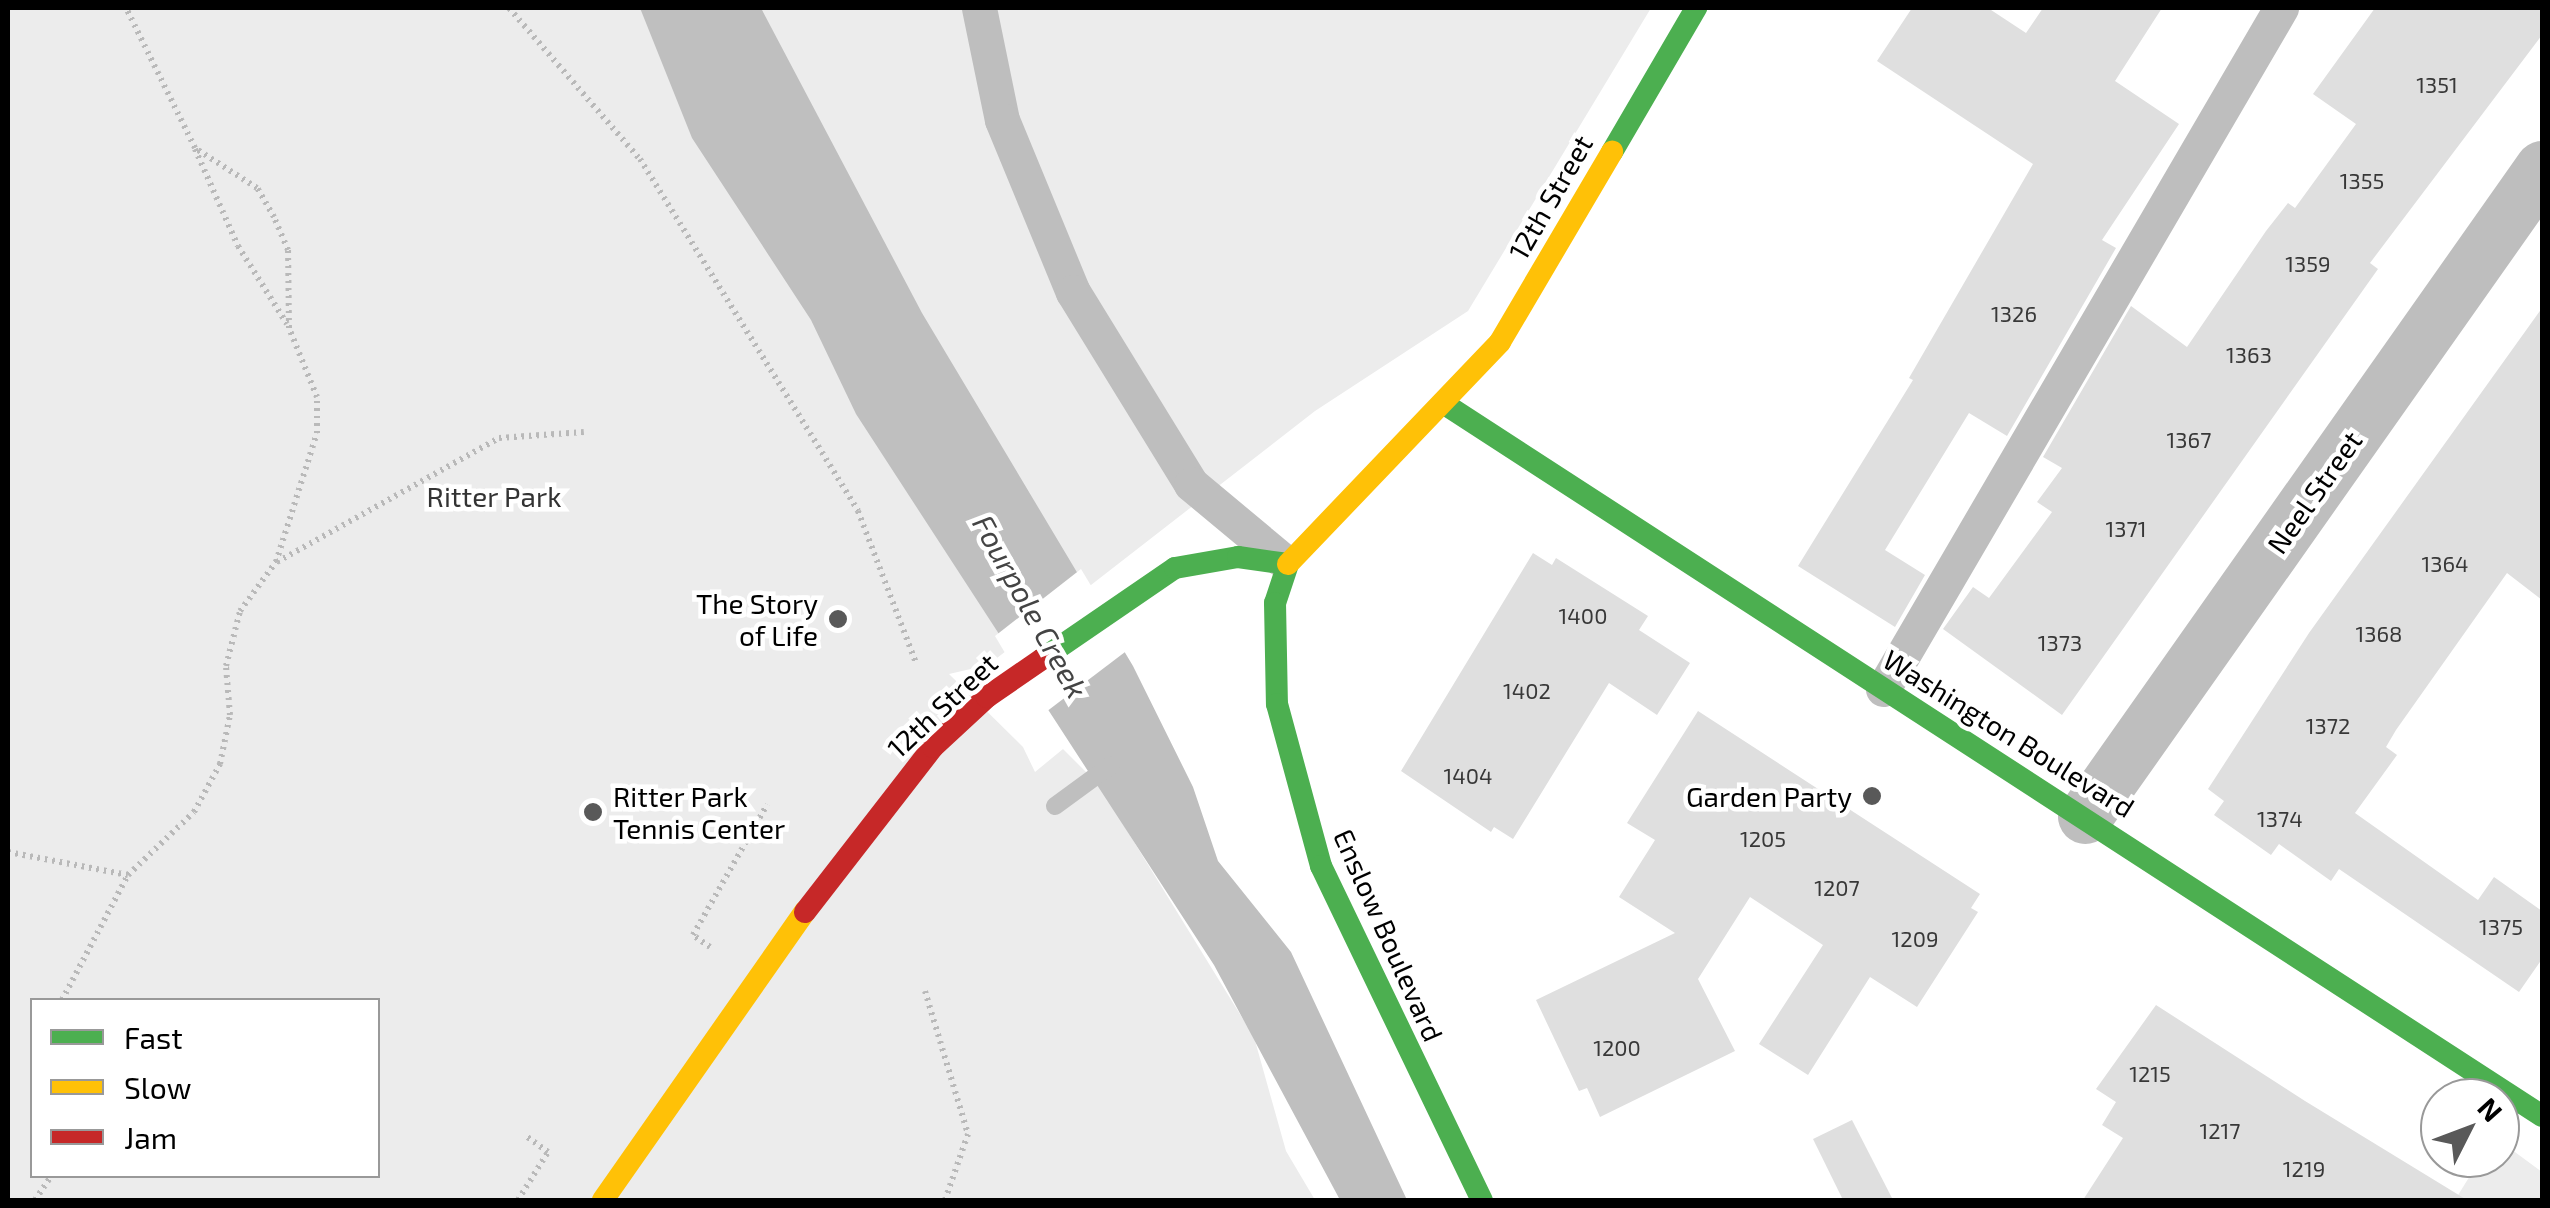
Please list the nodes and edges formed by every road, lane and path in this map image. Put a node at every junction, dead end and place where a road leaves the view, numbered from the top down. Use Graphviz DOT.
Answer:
graph roads {
  1 [pos="126,8"];
  2 [pos="509,8"];
  3 [pos="979,8"];
  4 [pos="1696,8"];
  5 [pos="2281,8"];
  6 [pos="195,148"];
  7 [pos="2542,168"];
  8 [pos="289,328"];
  9 [pos="1443,403"];
  10 [pos="584,432"];
  11 [pos="276,562"];
  12 [pos="1288,564"];
  13 [pos="916,663"];
  14 [pos="1883,689"];
  15 [pos="767,805"];
  16 [pos="2085,816"];
  17 [pos="8,852"];
  18 [pos="128,875"];
  19 [pos="710,947"];
  20 [pos="924,992"];
  21 [pos="63,998"];
  22 [pos="2542,1116"];
  23 [pos="526,1136"];
  24 [pos="50,1178"];
  25 [pos="35,1200"];
  26 [pos="518,1200"];
  27 [pos="603,1200"];
  28 [pos="945,1200"];
  29 [pos="1482,1200"];
  1 -- 6 [label="path"];
  2 -- 13 [label="path"];
  3 -- 12 [label="lane"];
  4 -- 9 [label="street, 12th Street"];
  5 -- 14 [label="lane"];
  6 -- 8 [label="path"];
  6 -- 8 [label="path"];
  7 -- 16 [label="street, Neel Street"];
  8 -- 11 [label="path"];
  9 -- 12 [label="street, 12th Street"];
  9 -- 14 [label="street, Washington Boulevard"];
  10 -- 11 [label="path"];
  11 -- 18 [label="path"];
  12 -- 27 [label="street, 12th Street"];
  12 -- 29 [label="street, Enslow Boulevard"];
  14 -- 16 [label="street, Washington Boulevard"];
  15 -- 19 [label="path"];
  16 -- 22 [label="street, Washington Boulevard"];
  17 -- 18 [label="path"];
  18 -- 21 [label="path"];
  20 -- 28 [label="path"];
  23 -- 26 [label="path"];
  24 -- 25 [label="path"];
}
